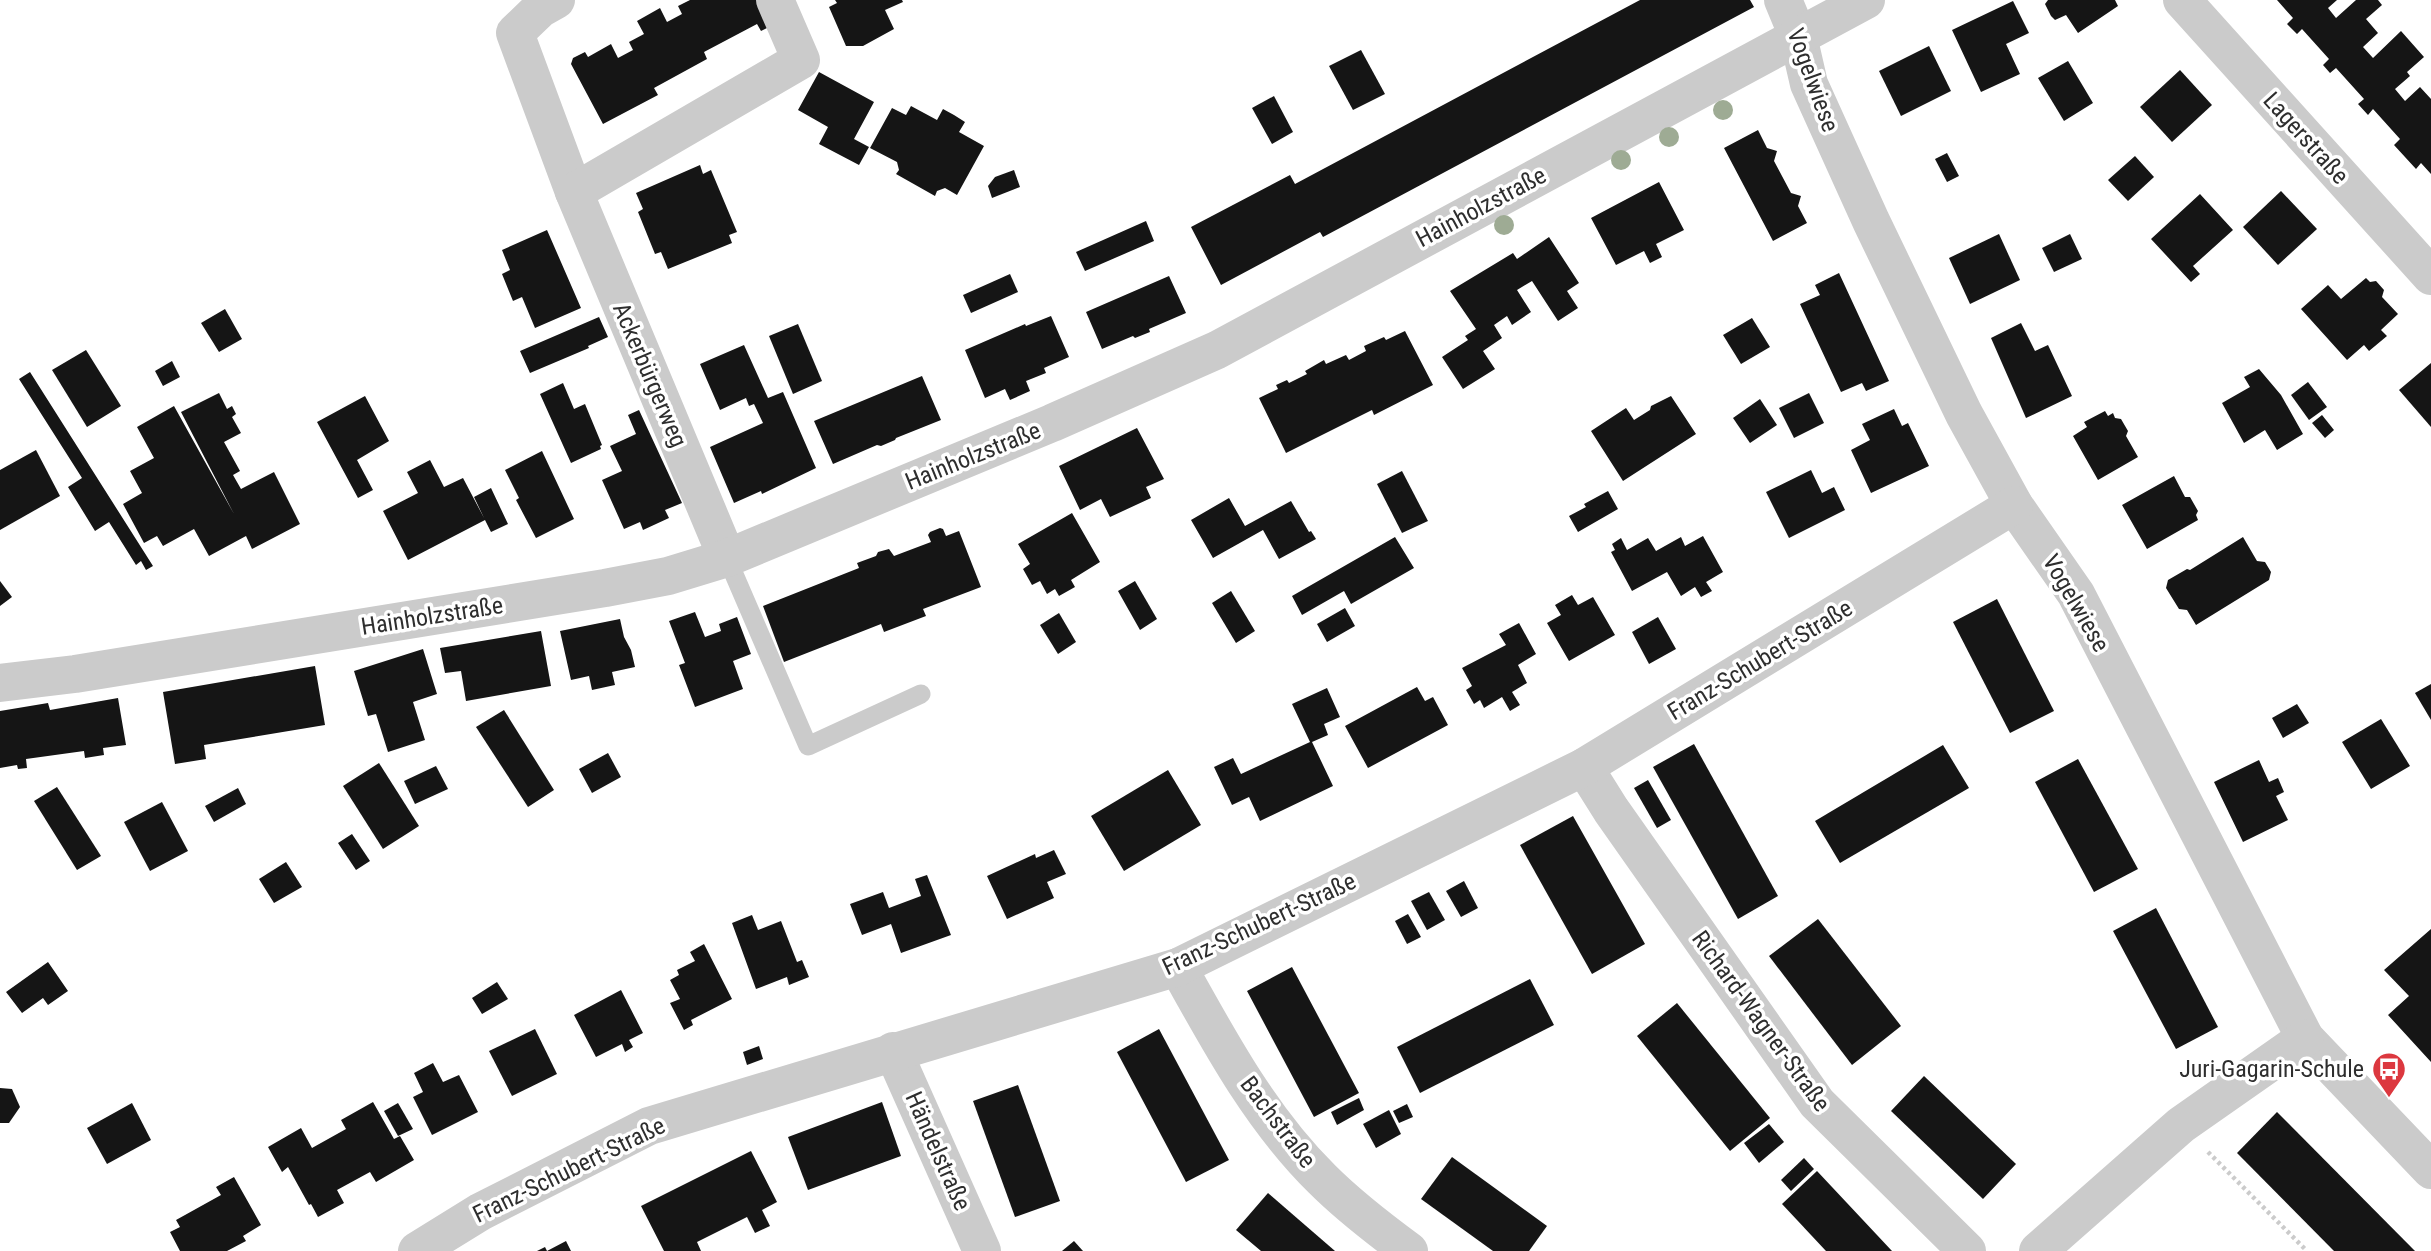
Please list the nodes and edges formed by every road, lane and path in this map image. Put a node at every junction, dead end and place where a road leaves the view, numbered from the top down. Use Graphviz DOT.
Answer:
graph roads {
  1 [pos="556,0"];
  2 [pos="775,0"];
  3 [pos="1783,0"];
  4 [pos="1866,0"];
  5 [pos="2182,0"];
  6 [pos="1798,36"];
  7 [pos="574,192"];
  8 [pos="2431,276"];
  9 [pos="2014,505"];
  10 [pos="727,558"];
  11 [pos="0,683"];
  12 [pos="921,694"];
  13 [pos="1584,767"];
  14 [pos="1178,967"];
  15 [pos="2305,1038"];
  16 [pos="894,1051"];
  17 [pos="2181,1125"];
  18 [pos="2431,1170"];
  19 [pos="417,1251"];
  20 [pos="982,1251"];
  21 [pos="1409,1251"];
  22 [pos="1967,1251"];
  23 [pos="2038,1251"];
  24 [pos="2306,1251"];
  1 -- 7 [label="street, Ackerbürgerweg"];
  2 -- 7 [label="street"];
  3 -- 6 [label="street, Vogelwiese"];
  4 -- 6 [label="street, Hainholzstraße"];
  5 -- 8 [label="street, Lagerstraße"];
  6 -- 9 [label="street, Vogelwiese"];
  6 -- 10 [label="street, Hainholzstraße"];
  7 -- 10 [label="street, Ackerbürgerweg"];
  9 -- 13 [label="street, Franz-Schubert-Straße"];
  9 -- 15 [label="street, Vogelwiese"];
  10 -- 11 [label="street, Hainholzstraße"];
  10 -- 12 [label="lane"];
  13 -- 14 [label="street, Franz-Schubert-Straße"];
  13 -- 22 [label="street, Richard-Wagner-Straße"];
  14 -- 16 [label="street, Franz-Schubert-Straße"];
  14 -- 21 [label="street, Bachstraße"];
  15 -- 17 [label="street"];
  15 -- 18 [label="street, Vogelwiese"];
  16 -- 19 [label="street, Franz-Schubert-Straße"];
  16 -- 20 [label="street, Händelstraße"];
  17 -- 23 [label="street"];
  17 -- 24 [label="path"];
}
